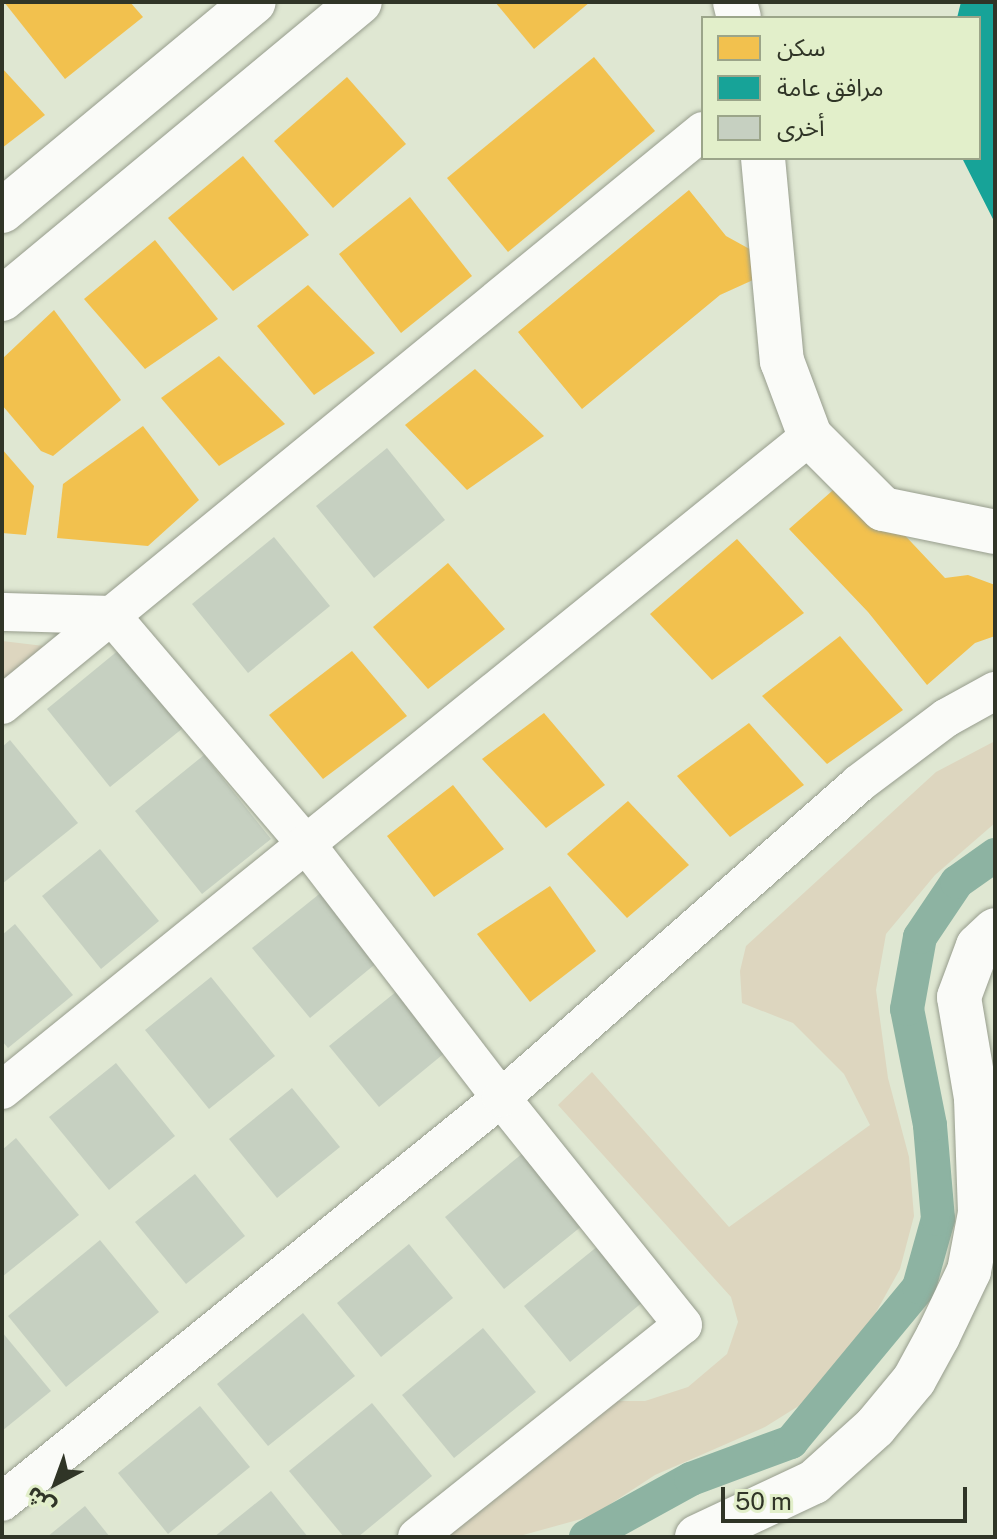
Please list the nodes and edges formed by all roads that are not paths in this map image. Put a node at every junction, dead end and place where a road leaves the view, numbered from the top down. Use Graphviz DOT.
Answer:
graph roads {
  1 [pos="254,2"];
  2 [pos="360,2"];
  3 [pos="701,133"];
  4 [pos="763,160"];
  5 [pos="2,211"];
  6 [pos="2,299"];
  7 [pos="810,436"];
  8 [pos="995,532"];
  9 [pos="2,612"];
  10 [pos="111,615"];
  11 [pos="995,691"];
  12 [pos="995,703"];
  13 [pos="2,705"];
  14 [pos="946,718"];
  15 [pos="306,844"];
  16 [pos="995,930"];
  17 [pos="2,1090"];
  18 [pos="501,1098"];
  19 [pos="2,1502"];
  20 [pos="417,1537"];
  21 [pos="697,1537"];
  1 -- 5 [label="main road"];
  2 -- 6 [label="main road"];
  3 -- 10 [label="street"];
  4 -- 7 [label="main road"];
  7 -- 8 [label="main road"];
  7 -- 15 [label="street"];
  9 -- 10 [label="street"];
  10 -- 13 [label="street"];
  10 -- 15 [label="street"];
  11 -- 14 [label="street"];
  12 -- 14 [label="street"];
  14 -- 18 [label="street"];
  15 -- 17 [label="street"];
  15 -- 18 [label="street"];
  16 -- 21 [label="main road"];
  18 -- 19 [label="street"];
  18 -- 20 [label="street"];
}
